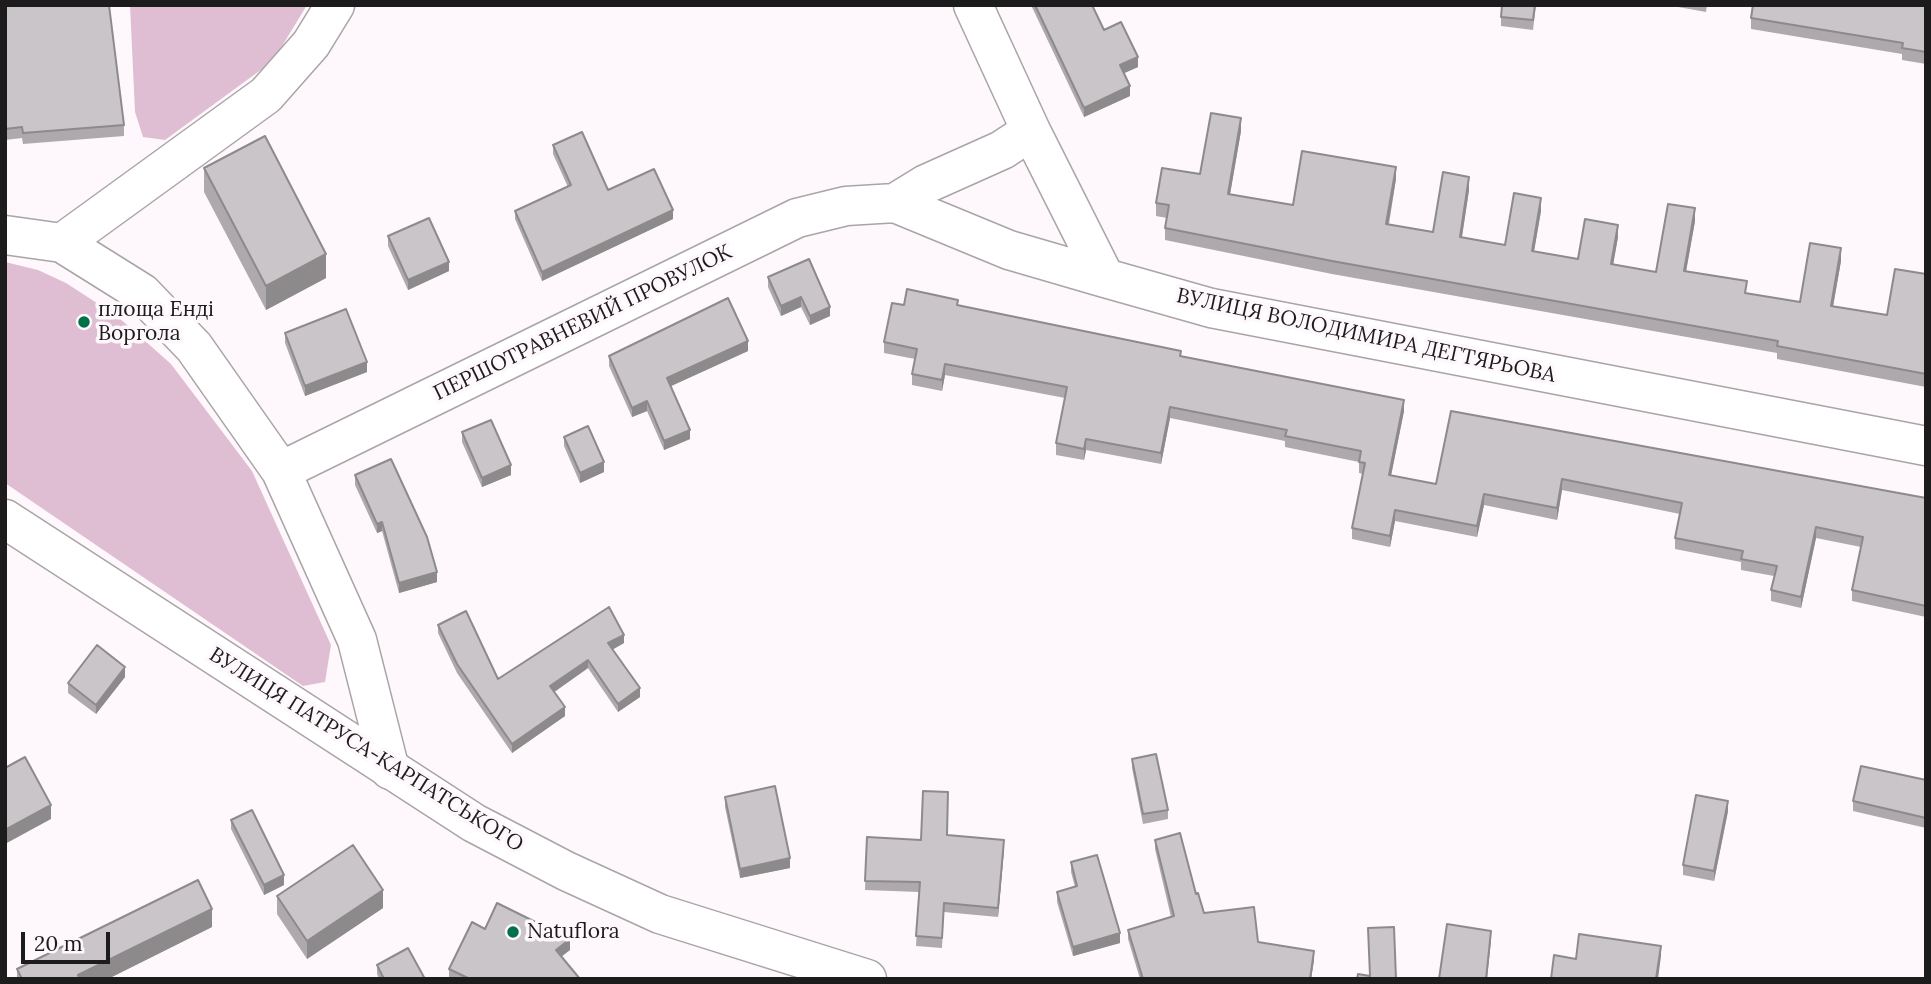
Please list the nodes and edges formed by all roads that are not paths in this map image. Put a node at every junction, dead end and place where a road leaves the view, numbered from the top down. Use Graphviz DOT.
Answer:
graph roads {
  1 [pos="335,5"];
  2 [pos="973,5"];
  3 [pos="1031,131"];
  4 [pos="895,203"];
  5 [pos="5,235"];
  6 [pos="62,243"];
  7 [pos="1105,278"];
  8 [pos="1926,446"];
  9 [pos="281,471"];
  10 [pos="5,519"];
  11 [pos="390,770"];
  12 [pos="867,979"];
  1 -- 6 [label="street"];
  2 -- 3 [label="street"];
  3 -- 4 [label="street, ПЕРШОТРАВНЕВИЙ ПРОВУЛОК"];
  3 -- 7 [label="street"];
  4 -- 7 [label="street, ПЕРШОТРАВНЕВИЙ ПРОВУЛОК"];
  4 -- 9 [label="street, ПЕРШОТРАВНЕВИЙ ПРОВУЛОК"];
  5 -- 6 [label="street"];
  6 -- 9 [label="street"];
  7 -- 8 [label="street, ВУЛИЦЯ ВОЛОДИМИРА ДЕГТЯРЬОВА"];
  9 -- 11 [label="street"];
  10 -- 11 [label="street, ВУЛИЦЯ ПАТРУСА-КАРПАТСЬКОГО"];
  11 -- 12 [label="street, ВУЛИЦЯ ПАТРУСА-КАРПАТСЬКОГО"];
}
